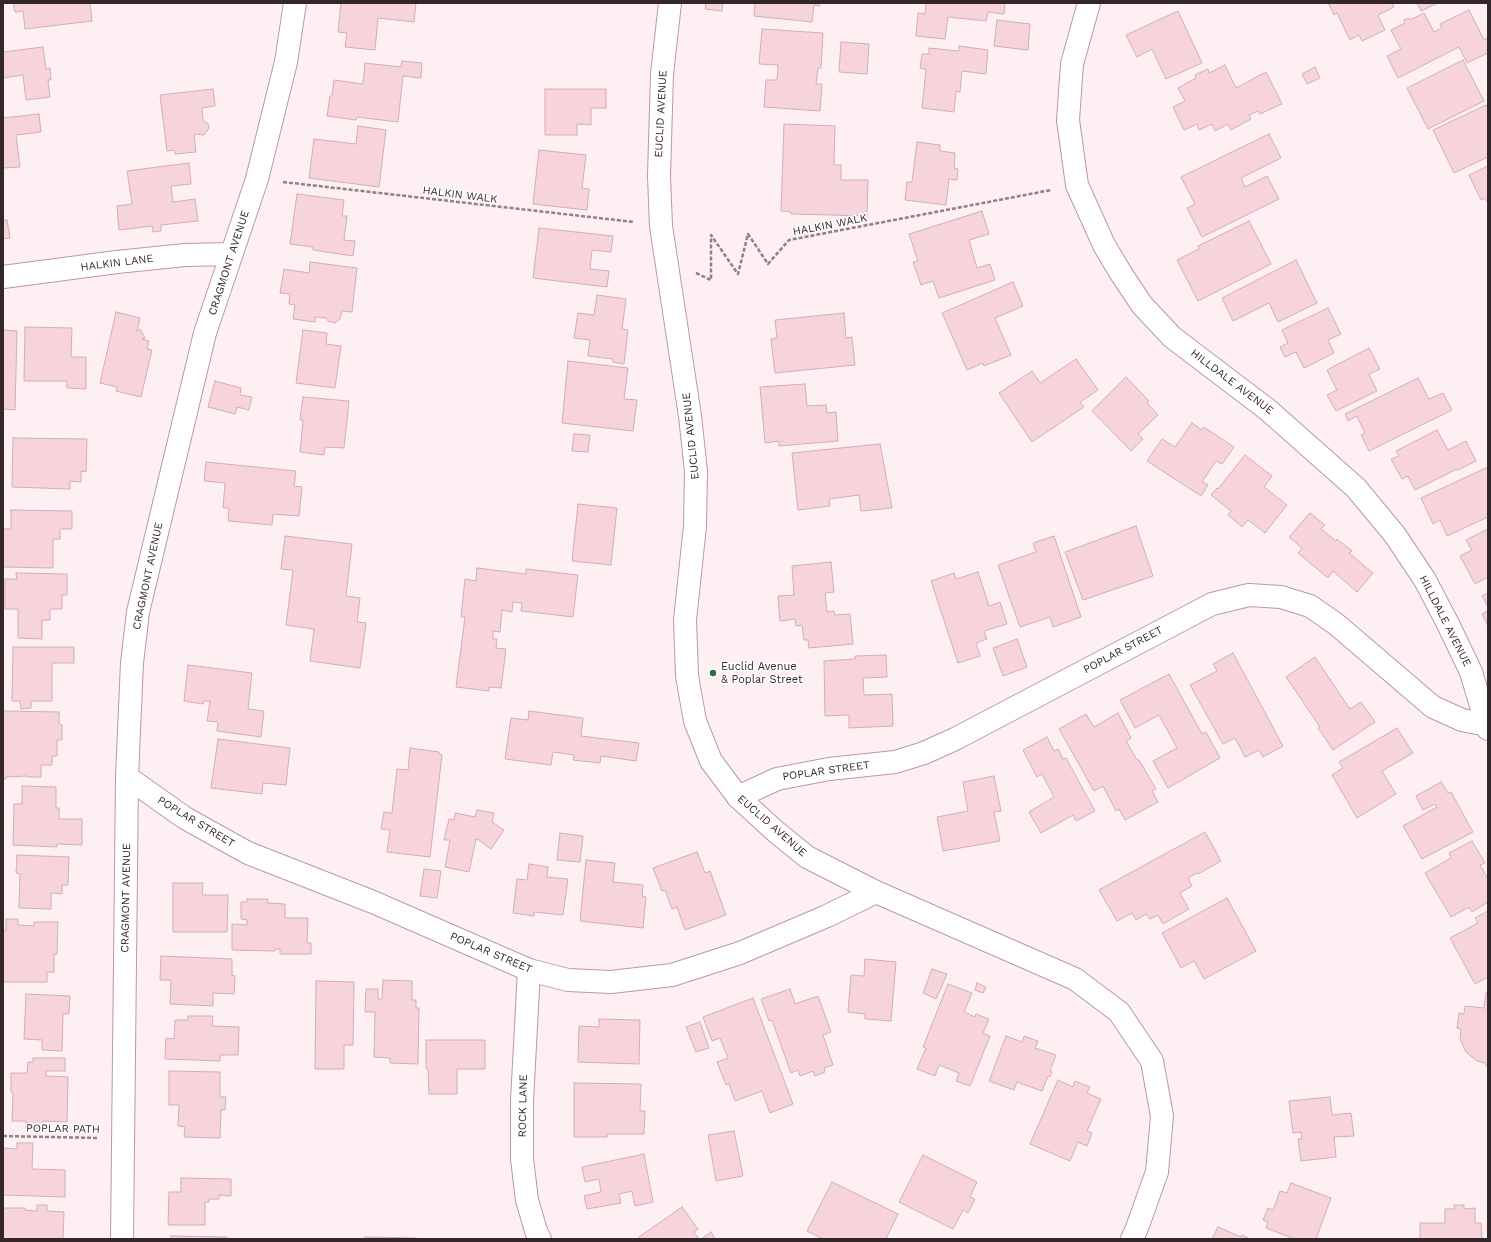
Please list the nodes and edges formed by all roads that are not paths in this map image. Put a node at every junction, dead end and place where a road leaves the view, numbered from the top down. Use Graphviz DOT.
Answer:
graph roads {
  1 [pos="295,3"];
  2 [pos="670,3"];
  3 [pos="1089,3"];
  4 [pos="231,254"];
  5 [pos="3,277"];
  6 [pos="1488,727"];
  7 [pos="127,777"];
  8 [pos="738,797"];
  9 [pos="876,892"];
  10 [pos="529,970"];
  11 [pos="122,1239"];
  12 [pos="540,1239"];
  13 [pos="1132,1239"];
  1 -- 4 [label="street, CRAGMONT AVENUE"];
  2 -- 8 [label="street, EUCLID AVENUE"];
  3 -- 6 [label="street, HILLDALE AVENUE"];
  4 -- 5 [label="street, HALKIN LANE"];
  4 -- 7 [label="street, CRAGMONT AVENUE"];
  6 -- 8 [label="street, POPLAR STREET"];
  7 -- 10 [label="street, POPLAR STREET"];
  7 -- 11 [label="street, CRAGMONT AVENUE"];
  8 -- 9 [label="street, EUCLID AVENUE"];
  9 -- 10 [label="street, POPLAR STREET"];
  9 -- 13 [label="street, EUCLID AVENUE"];
  10 -- 12 [label="street, ROCK LANE"];
}
